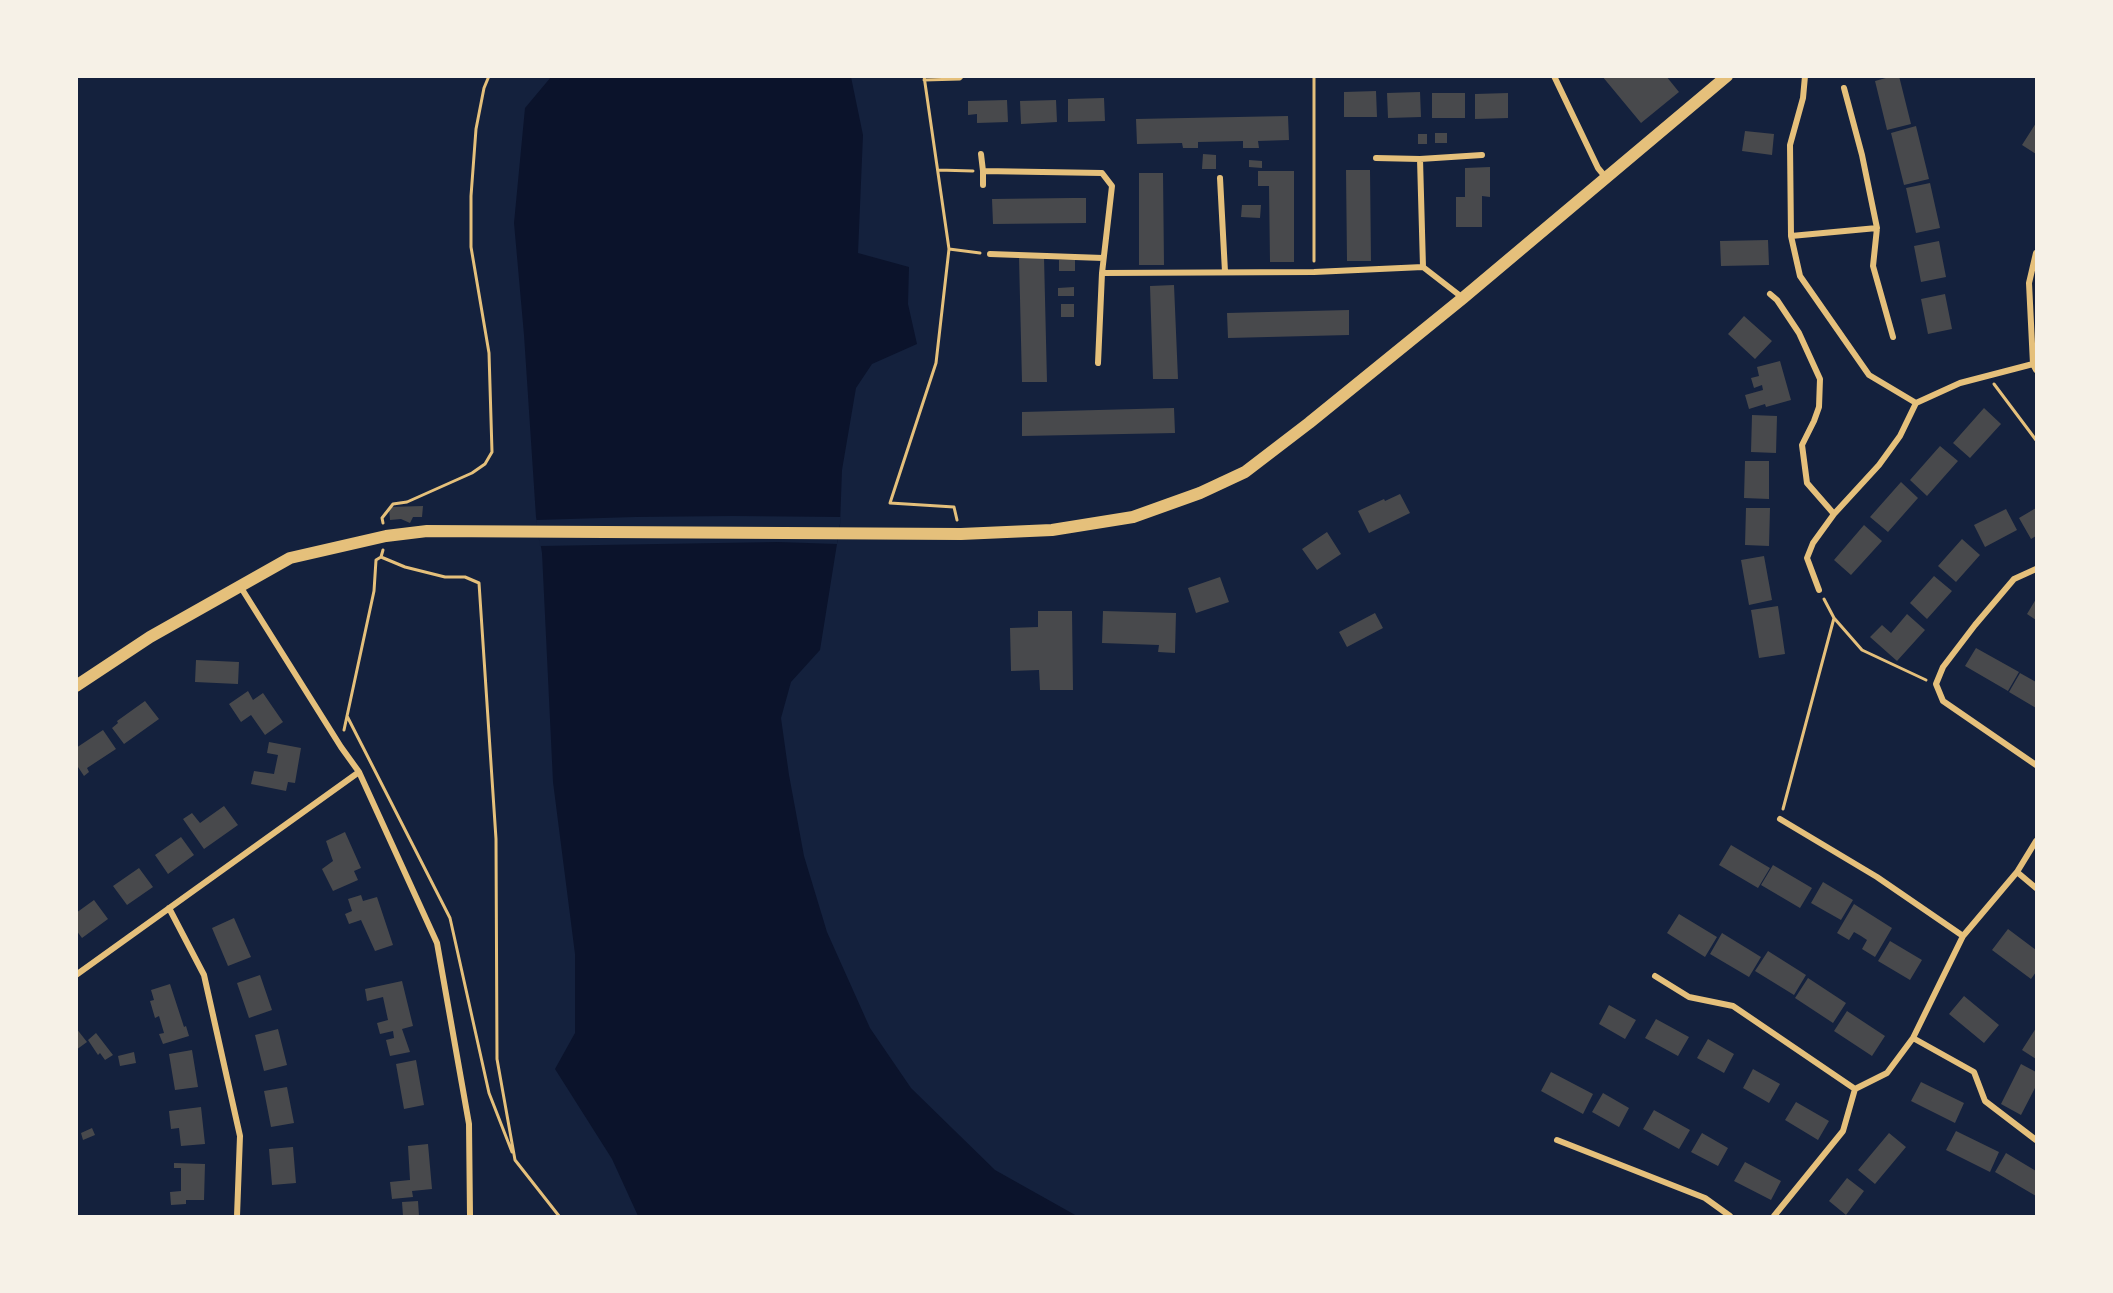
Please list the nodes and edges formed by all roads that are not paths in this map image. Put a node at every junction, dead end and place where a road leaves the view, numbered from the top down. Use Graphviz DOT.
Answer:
graph roads {
  1 [pos="1554,76"];
  2 [pos="1727,76"];
  3 [pos="1805,76"];
  4 [pos="1844,88"];
  5 [pos="981,154"];
  6 [pos="1482,155"];
  7 [pos="1376,158"];
  8 [pos="1420,159"];
  9 [pos="983,171"];
  10 [pos="1220,178"];
  11 [pos="1607,179"];
  12 [pos="983,185"];
  13 [pos="1877,228"];
  14 [pos="1791,236"];
  15 [pos="2037,253"];
  16 [pos="990,254"];
  17 [pos="1104,258"];
  18 [pos="1423,267"];
  19 [pos="1225,272"];
  20 [pos="1102,273"];
  21 [pos="1770,294"];
  22 [pos="1463,298"];
  23 [pos="1893,337"];
  24 [pos="1098,363"];
  25 [pos="2035,367"];
  26 [pos="1916,403"];
  27 [pos="1834,514"];
  28 [pos="2037,569"];
  29 [pos="240,586"];
  30 [pos="1820,590"];
  31 [pos="76,686"];
  32 [pos="2037,765"];
  33 [pos="359,772"];
  34 [pos="1780,819"];
  35 [pos="2037,841"];
  36 [pos="2017,872"];
  37 [pos="2037,888"];
  38 [pos="169,908"];
  39 [pos="1963,936"];
  40 [pos="76,975"];
  41 [pos="1655,976"];
  42 [pos="1914,1038"];
  43 [pos="1855,1089"];
  44 [pos="2036,1136"];
  45 [pos="1557,1140"];
  46 [pos="237,1216"];
  47 [pos="470,1216"];
  48 [pos="1730,1216"];
  49 [pos="1774,1216"];
  1 -- 11 [label="street"];
  2 -- 11 [label="main road"];
  3 -- 14 [label="street"];
  4 -- 13 [label="street"];
  5 -- 9 [label="street"];
  6 -- 8 [label="street"];
  7 -- 8 [label="street"];
  8 -- 18 [label="street"];
  9 -- 12 [label="street"];
  9 -- 17 [label="street"];
  10 -- 19 [label="street"];
  11 -- 22 [label="main road"];
  13 -- 14 [label="street"];
  13 -- 23 [label="street"];
  14 -- 26 [label="street"];
  15 -- 25 [label="street"];
  16 -- 17 [label="street"];
  17 -- 20 [label="street"];
  18 -- 19 [label="street"];
  18 -- 22 [label="street"];
  19 -- 20 [label="street"];
  20 -- 24 [label="street"];
  21 -- 27 [label="street"];
  22 -- 29 [label="main road"];
  25 -- 26 [label="street"];
  26 -- 27 [label="street"];
  27 -- 30 [label="street"];
  28 -- 32 [label="street"];
  29 -- 31 [label="main road"];
  29 -- 33 [label="street"];
  33 -- 38 [label="street"];
  33 -- 47 [label="street"];
  34 -- 39 [label="street"];
  35 -- 36 [label="street"];
  36 -- 37 [label="street"];
  36 -- 39 [label="street"];
  38 -- 40 [label="street"];
  38 -- 46 [label="street"];
  39 -- 42 [label="street"];
  41 -- 43 [label="street"];
  42 -- 43 [label="street"];
  42 -- 44 [label="street"];
  43 -- 49 [label="street"];
  45 -- 48 [label="street"];
}
